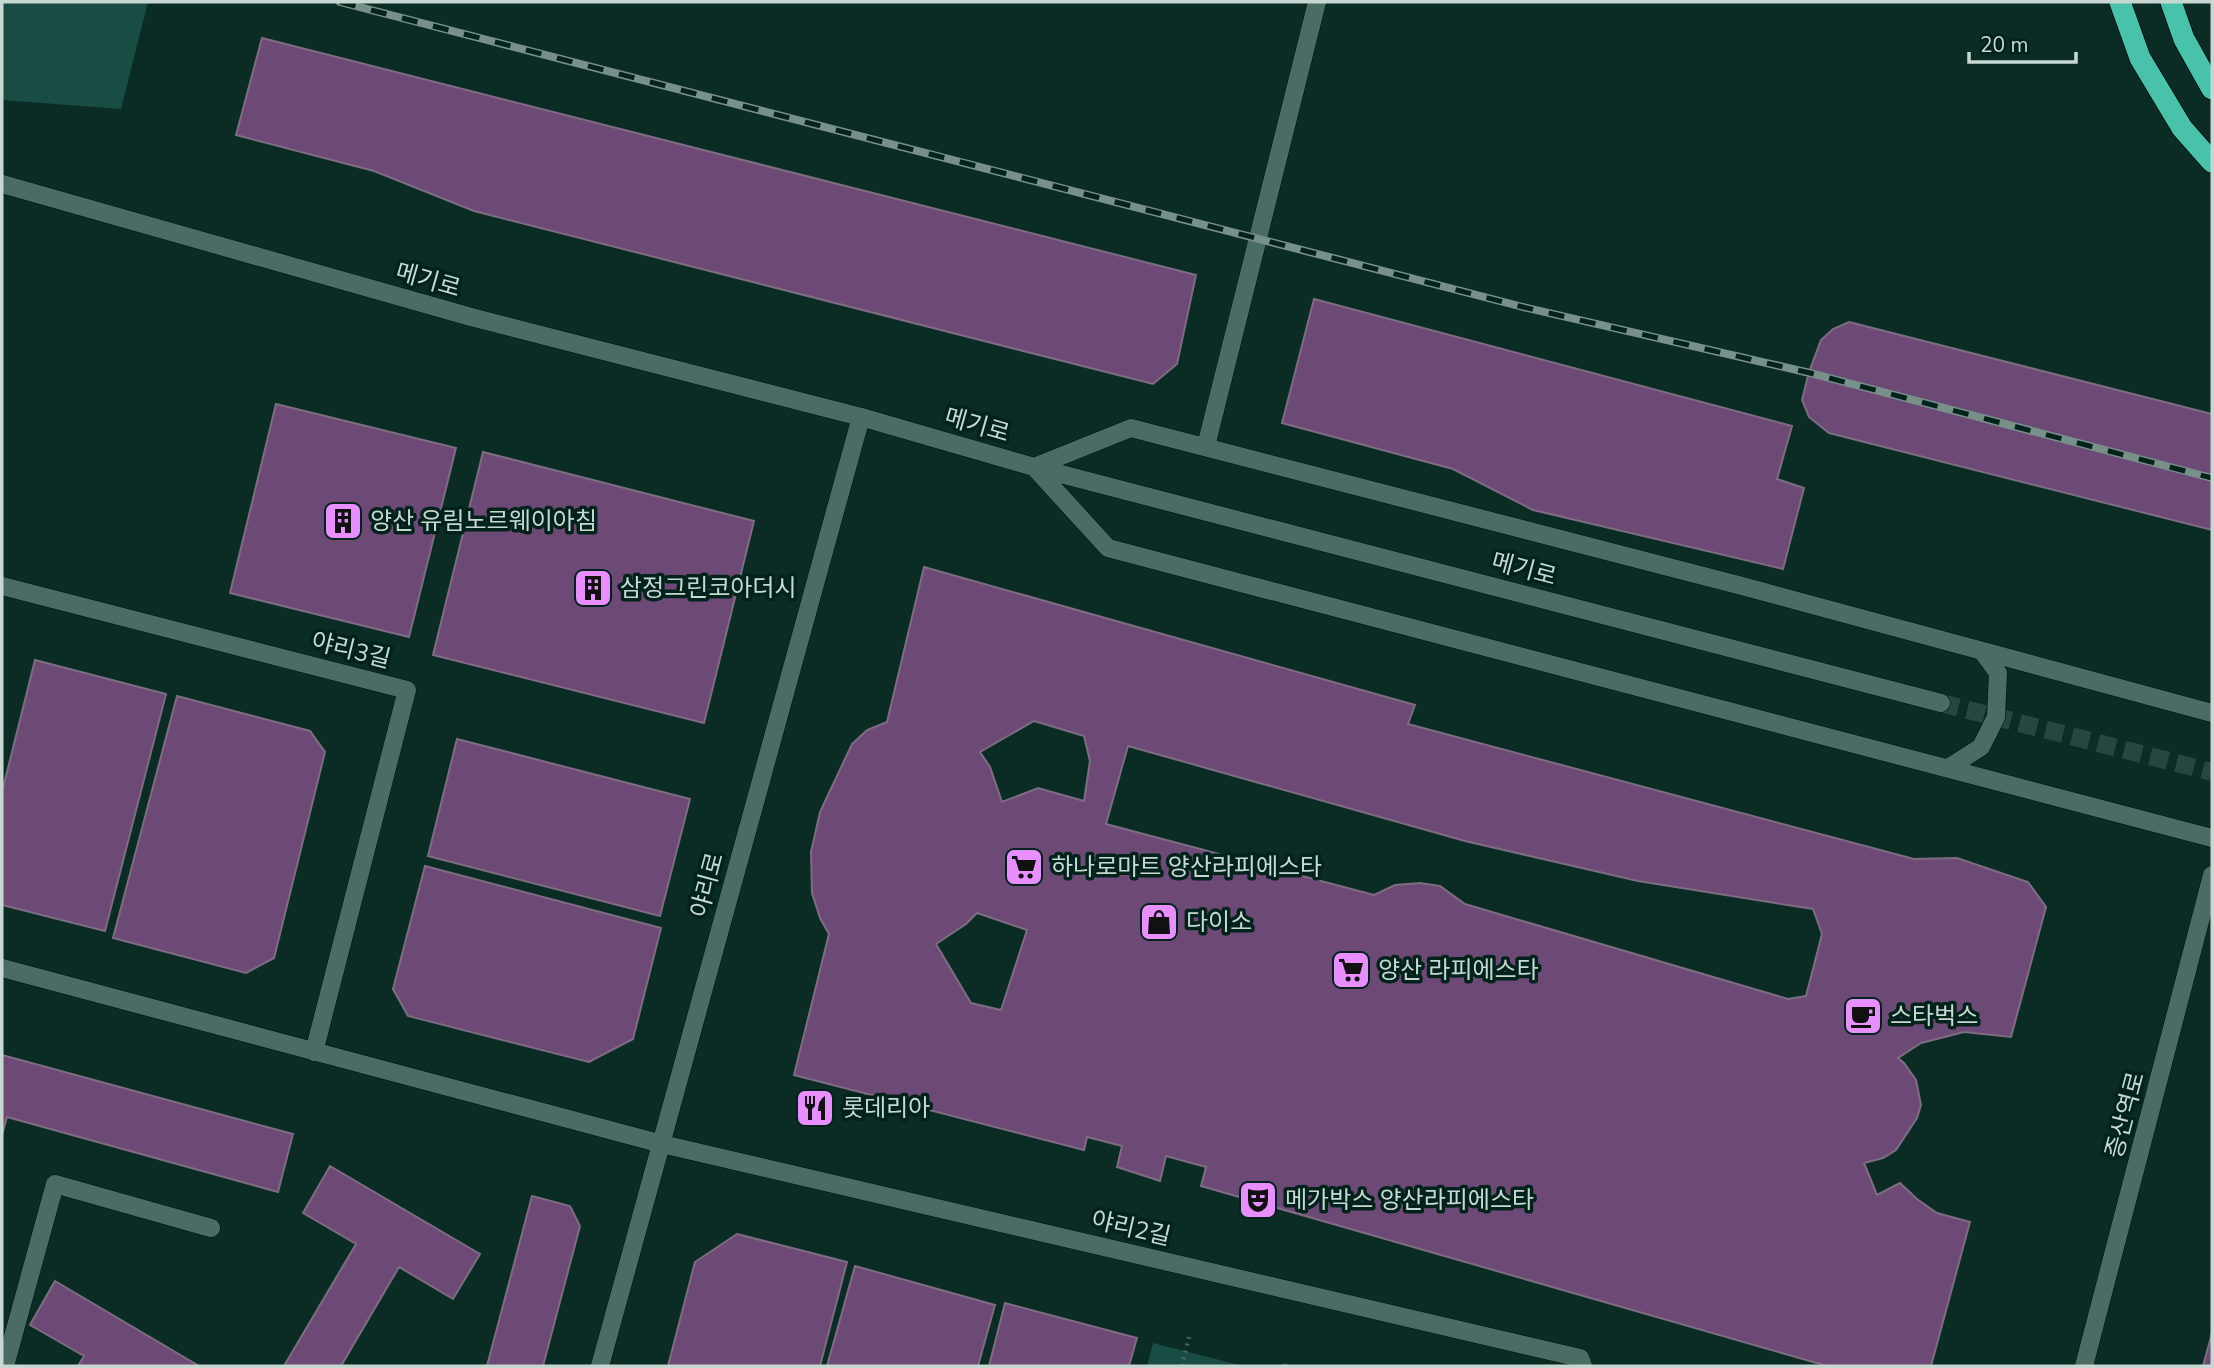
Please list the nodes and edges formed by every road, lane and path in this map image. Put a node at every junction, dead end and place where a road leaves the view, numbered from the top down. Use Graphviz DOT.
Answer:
graph roads {
  1 [pos="1317,2"];
  2 [pos="2120,2"];
  3 [pos="2171,2"];
  4 [pos="2212,89"];
  5 [pos="2212,162"];
  6 [pos="2,184"];
  7 [pos="861,417"];
  8 [pos="1206,446"];
  9 [pos="1034,467"];
  10 [pos="2,586"];
  11 [pos="1982,651"];
  12 [pos="1941,703"];
  13 [pos="2212,713"];
  14 [pos="1948,768"];
  15 [pos="2212,838"];
  16 [pos="2212,875"];
  17 [pos="2,968"];
  18 [pos="314,1052"];
  19 [pos="662,1144"];
  20 [pos="211,1228"];
  21 [pos="1189,1337"];
  22 [pos="5,1366"];
  23 [pos="600,1366"];
  24 [pos="1182,1366"];
  25 [pos="1584,1366"];
  26 [pos="2084,1366"];
  1 -- 8 [label="street"];
  2 -- 5 [label="highway"];
  3 -- 4 [label="highway"];
  6 -- 7 [label="street, 메기로"];
  7 -- 9 [label="street, 메기로"];
  7 -- 19 [label="street, 야리로"];
  8 -- 9 [label="street"];
  8 -- 11 [label="street"];
  9 -- 12 [label="street, 메기로"];
  9 -- 14 [label="street"];
  10 -- 18 [label="street, 야리3길"];
  11 -- 13 [label="street"];
  11 -- 14 [label="street"];
  14 -- 15 [label="street"];
  16 -- 26 [label="street, 증산역로"];
  17 -- 18 [label="street"];
  18 -- 19 [label="street"];
  19 -- 23 [label="street, 야리로"];
  19 -- 25 [label="street, 야리2길"];
  20 -- 22 [label="street"];
  21 -- 24 [label="path"];
}
